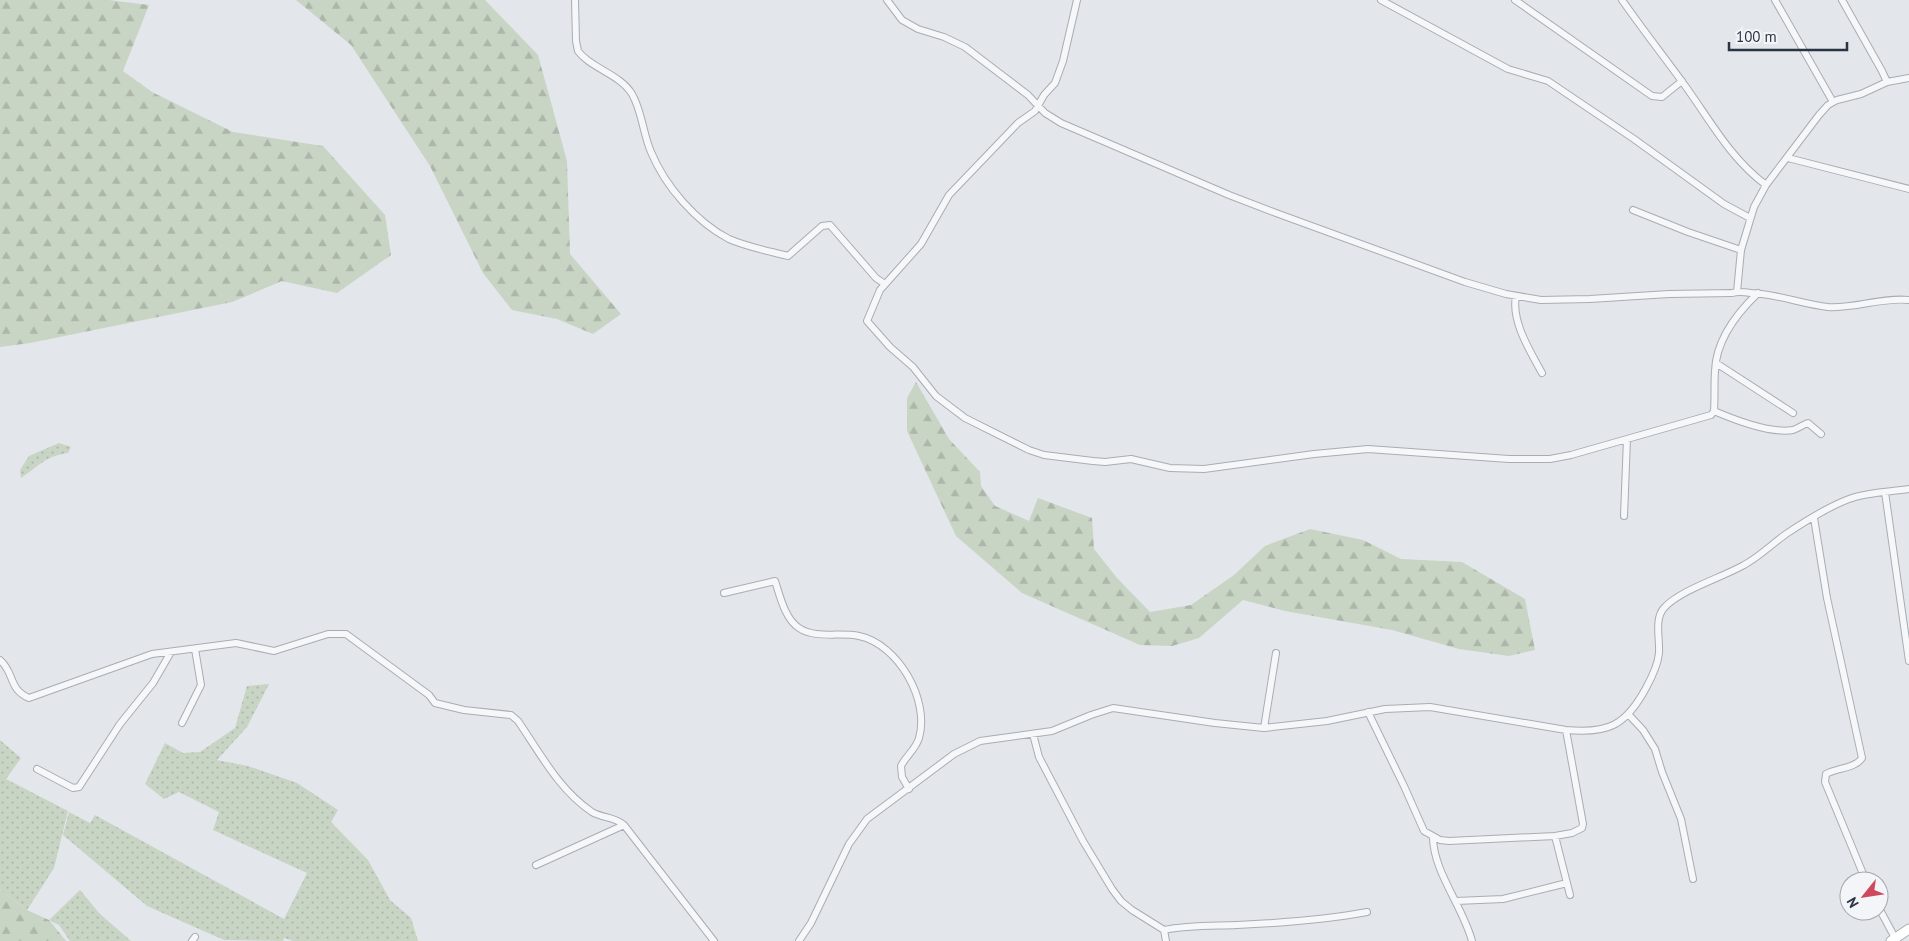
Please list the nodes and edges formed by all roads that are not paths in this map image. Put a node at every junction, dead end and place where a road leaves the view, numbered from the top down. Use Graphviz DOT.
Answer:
graph roads {
  1 [pos="575,0"];
  2 [pos="887,0"];
  3 [pos="1077,0"];
  4 [pos="1381,0"];
  5 [pos="1515,0"];
  6 [pos="1622,0"];
  7 [pos="1775,0"];
  8 [pos="1842,0"];
  9 [pos="1909,78"];
  10 [pos="1682,81"];
  11 [pos="1887,82"];
  12 [pos="1833,102"];
  13 [pos="1039,107"];
  14 [pos="1788,158"];
  15 [pos="1766,185"];
  16 [pos="1909,189"];
  17 [pos="1633,210"];
  18 [pos="1750,218"];
  19 [pos="1741,250"];
  20 [pos="885,284"];
  21 [pos="1737,292"];
  22 [pos="1758,293"];
  23 [pos="1516,296"];
  24 [pos="1909,300"];
  25 [pos="1716,363"];
  26 [pos="1542,373"];
  27 [pos="1714,410"];
  28 [pos="1793,413"];
  29 [pos="1821,434"];
  30 [pos="1627,439"];
  31 [pos="1909,489"];
  32 [pos="1885,492"];
  33 [pos="1624,516"];
  34 [pos="1814,518"];
  35 [pos="724,593"];
  36 [pos="195,648"];
  37 [pos="171,652"];
  38 [pos="1276,653"];
  39 [pos="0,660"];
  40 [pos="1909,661"];
  41 [pos="1368,712"];
  42 [pos="1629,715"];
  43 [pos="182,723"];
  44 [pos="1264,728"];
  45 [pos="1566,730"];
  46 [pos="1033,734"];
  47 [pos="37,769"];
  48 [pos="909,789"];
  49 [pos="624,825"];
  50 [pos="1555,836"];
  51 [pos="1433,837"];
  52 [pos="536,865"];
  53 [pos="1862,871"];
  54 [pos="1692,879"];
  55 [pos="1566,883"];
  56 [pos="1570,896"];
  57 [pos="1456,901"];
  58 [pos="1367,912"];
  59 [pos="1885,921"];
  60 [pos="1909,929"];
  61 [pos="1164,930"];
  62 [pos="1893,939"];
  63 [pos="714,941"];
  64 [pos="799,941"];
  65 [pos="1166,941"];
  66 [pos="1472,941"];
  1 -- 20 [label="street"];
  2 -- 13 [label="street"];
  3 -- 13 [label="street"];
  4 -- 18 [label="street"];
  5 -- 10 [label="street"];
  6 -- 10 [label="street"];
  7 -- 12 [label="street"];
  8 -- 11 [label="street"];
  9 -- 11 [label="street"];
  10 -- 15 [label="street"];
  11 -- 12 [label="street"];
  12 -- 14 [label="street"];
  13 -- 20 [label="street"];
  13 -- 23 [label="street"];
  14 -- 15 [label="street"];
  14 -- 16 [label="street"];
  15 -- 18 [label="street"];
  17 -- 19 [label="street"];
  18 -- 19 [label="street"];
  19 -- 21 [label="street"];
  20 -- 30 [label="street"];
  21 -- 22 [label="street"];
  21 -- 23 [label="street"];
  22 -- 24 [label="street"];
  22 -- 25 [label="street"];
  23 -- 26 [label="street"];
  25 -- 27 [label="street"];
  25 -- 28 [label="street"];
  27 -- 29 [label="street"];
  27 -- 30 [label="street"];
  30 -- 33 [label="street"];
  31 -- 32 [label="street"];
  32 -- 34 [label="street"];
  32 -- 40 [label="street"];
  34 -- 42 [label="street"];
  34 -- 53 [label="street"];
  35 -- 48 [label="street"];
  36 -- 37 [label="street"];
  36 -- 43 [label="street"];
  36 -- 49 [label="street"];
  37 -- 39 [label="street"];
  37 -- 47 [label="street"];
  38 -- 44 [label="street"];
  41 -- 44 [label="street"];
  41 -- 45 [label="street"];
  41 -- 51 [label="street"];
  42 -- 45 [label="street"];
  42 -- 54 [label="street"];
  44 -- 46 [label="street"];
  45 -- 50 [label="street"];
  46 -- 48 [label="street"];
  46 -- 61 [label="street"];
  48 -- 64 [label="street"];
  49 -- 52 [label="street"];
  49 -- 63 [label="street"];
  50 -- 51 [label="street"];
  50 -- 55 [label="street"];
  51 -- 57 [label="street"];
  55 -- 56 [label="street"];
  55 -- 57 [label="street"];
  57 -- 66 [label="street"];
  58 -- 61 [label="street"];
  59 -- 62 [label="street"];
  60 -- 62 [label="street"];
  61 -- 65 [label="street"];
}
